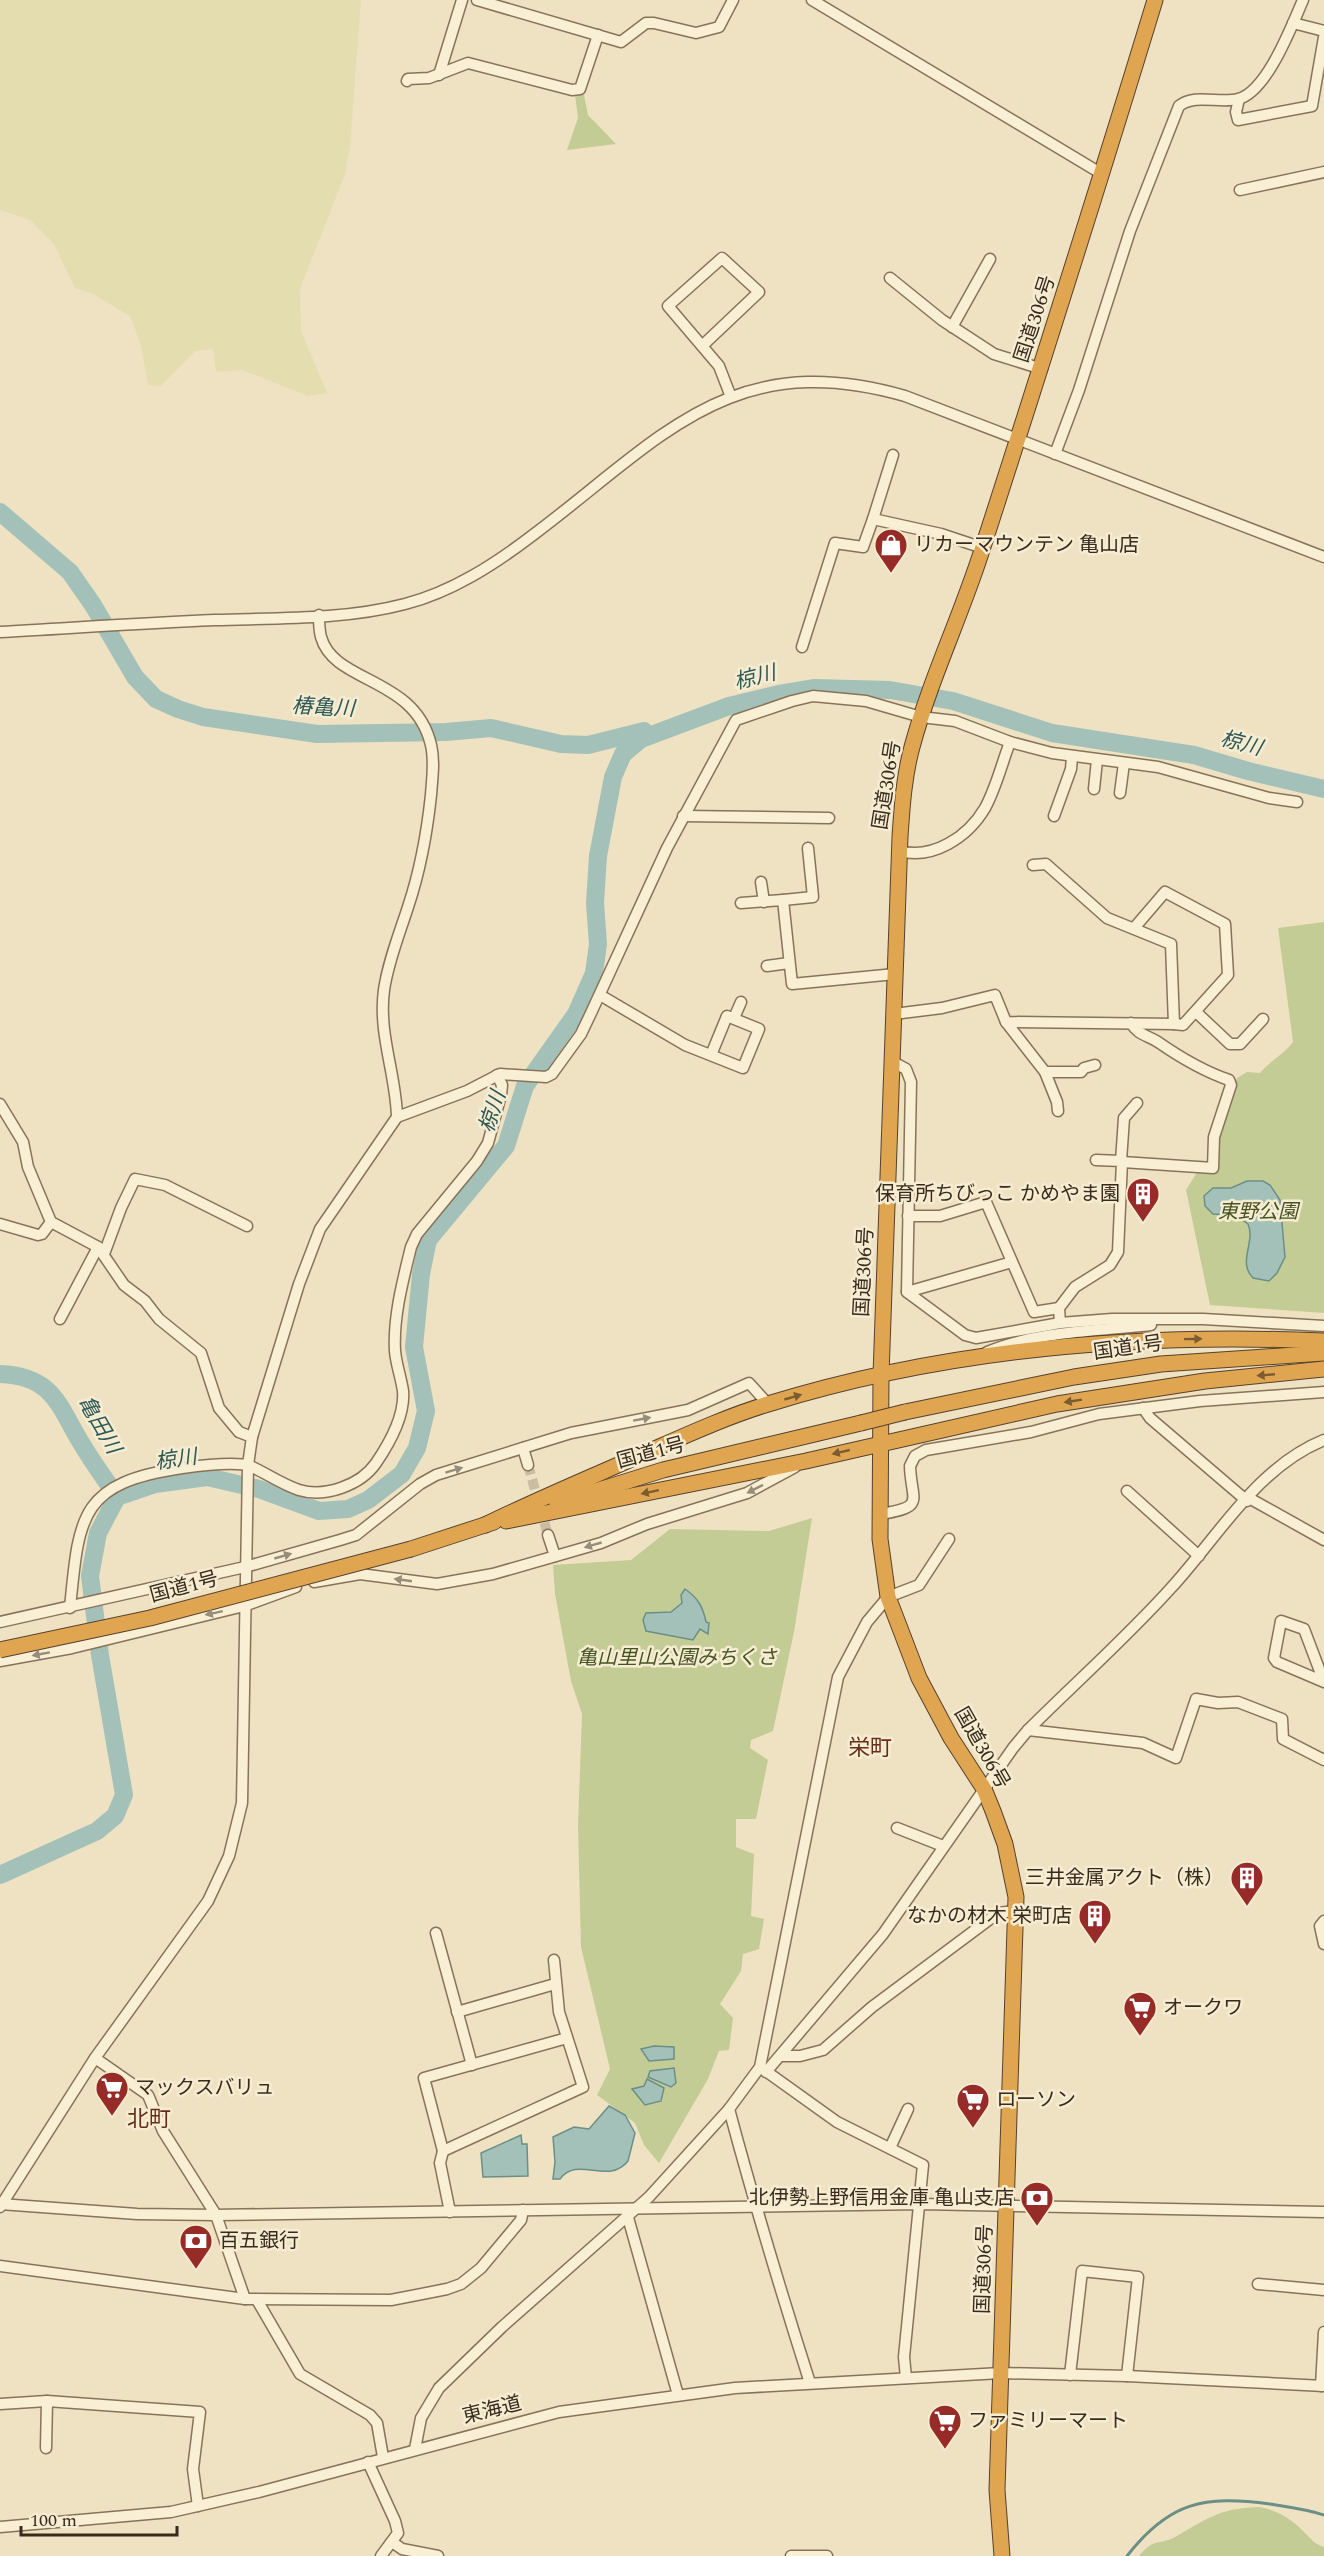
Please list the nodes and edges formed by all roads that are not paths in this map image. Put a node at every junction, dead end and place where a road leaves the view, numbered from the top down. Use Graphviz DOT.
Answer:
graph roads {
  1 [pos="462,0"];
  2 [pos="477,0"];
  3 [pos="733,0"];
  4 [pos="812,0"];
  5 [pos="1155,0"];
  6 [pos="1303,0"];
  7 [pos="1293,23"];
  8 [pos="1324,31"];
  9 [pos="598,35"];
  10 [pos="1324,37"];
  11 [pos="439,75"];
  12 [pos="407,81"];
  13 [pos="1239,99"];
  14 [pos="1324,172"];
  15 [pos="1102,174"];
  16 [pos="1240,190"];
  17 [pos="990,260"];
  18 [pos="890,278"];
  19 [pos="952,327"];
  20 [pos="702,346"];
  21 [pos="1042,369"];
  22 [pos="731,397"];
  23 [pos="1016,439"];
  24 [pos="1055,454"];
  25 [pos="894,455"];
  26 [pos="873,519"];
  27 [pos="983,548"];
  28 [pos="1324,557"];
  29 [pos="319,615"];
  30 [pos="0,632"];
  31 [pos="802,647"];
  32 [pos="921,717"];
  33 [pos="1010,741"];
  34 [pos="1072,757"];
  35 [pos="1097,760"];
  36 [pos="1124,763"];
  37 [pos="1094,789"];
  38 [pos="1120,793"];
  39 [pos="1297,802"];
  40 [pos="683,816"];
  41 [pos="1054,816"];
  42 [pos="830,818"];
  43 [pos="808,848"];
  44 [pos="899,852"];
  45 [pos="1033,865"];
  46 [pos="761,882"];
  47 [pos="783,900"];
  48 [pos="764,902"];
  49 [pos="741,903"];
  50 [pos="1135,927"];
  51 [pos="789,963"];
  52 [pos="767,966"];
  53 [pos="895,974"];
  54 [pos="600,995"];
  55 [pos="741,1002"];
  56 [pos="1196,1012"];
  57 [pos="894,1014"];
  58 [pos="734,1018"];
  59 [pos="1263,1019"];
  60 [pos="1006,1022"];
  61 [pos="1131,1023"];
  62 [pos="1174,1024"];
  63 [pos="711,1055"];
  64 [pos="893,1062"];
  65 [pos="1095,1065"];
  66 [pos="1045,1072"];
  67 [pos="502,1074"];
  68 [pos="1137,1103"];
  69 [pos="0,1104"];
  70 [pos="1058,1111"];
  71 [pos="397,1117"];
  72 [pos="1096,1160"];
  73 [pos="1122,1162"];
  74 [pos="908,1216"];
  75 [pos="51,1222"];
  76 [pos="0,1224"];
  77 [pos="247,1226"];
  78 [pos="101,1251"];
  79 [pos="1012,1262"];
  80 [pos="907,1292"];
  81 [pos="1059,1308"];
  82 [pos="60,1318"];
  83 [pos="1203,1319"];
  84 [pos="1060,1323"];
  85 [pos="1324,1326"];
  86 [pos="1324,1341"];
  87 [pos="1324,1353"];
  88 [pos="973,1358"];
  89 [pos="1324,1369"];
  90 [pos="881,1375"];
  91 [pos="1324,1392"];
  92 [pos="768,1404"];
  93 [pos="1143,1408"];
  94 [pos="252,1437"];
  95 [pos="1324,1440"];
  96 [pos="880,1443"];
  97 [pos="523,1448"];
  98 [pos="806,1461"];
  99 [pos="528,1465"];
  100 [pos="248,1466"];
  101 [pos="1127,1491"];
  102 [pos="1248,1499"];
  103 [pos="880,1514"];
  104 [pos="485,1525"];
  105 [pos="548,1535"];
  106 [pos="949,1539"];
  107 [pos="1324,1540"];
  108 [pos="555,1556"];
  109 [pos="1199,1556"];
  110 [pos="245,1567"];
  111 [pos="888,1596"];
  112 [pos="244,1606"];
  113 [pos="73,1607"];
  114 [pos="0,1622"];
  115 [pos="0,1650"];
  116 [pos="0,1661"];
  117 [pos="1324,1682"];
  118 [pos="1028,1730"];
  119 [pos="1324,1760"];
  120 [pos="984,1789"];
  121 [pos="897,1828"];
  122 [pos="943,1846"];
  123 [pos="1015,1911"];
  124 [pos="1323,1920"];
  125 [pos="436,1932"];
  126 [pos="1324,1944"];
  127 [pos="554,1960"];
  128 [pos="555,1984"];
  129 [pos="457,2012"];
  130 [pos="567,2038"];
  131 [pos="781,2056"];
  132 [pos="95,2058"];
  133 [pos="472,2065"];
  134 [pos="763,2070"];
  135 [pos="729,2109"];
  136 [pos="908,2109"];
  137 [pos="891,2148"];
  138 [pos="443,2151"];
  139 [pos="920,2204"];
  140 [pos="0,2205"];
  141 [pos="1007,2205"];
  142 [pos="755,2206"];
  143 [pos="523,2211"];
  144 [pos="630,2211"];
  145 [pos="450,2212"];
  146 [pos="1324,2212"];
  147 [pos="216,2215"];
  148 [pos="0,2266"];
  149 [pos="1258,2284"];
  150 [pos="1324,2290"];
  151 [pos="245,2299"];
  152 [pos="257,2300"];
  153 [pos="1324,2333"];
  154 [pos="1001,2373"];
  155 [pos="1070,2374"];
  156 [pos="1127,2376"];
  157 [pos="906,2378"];
  158 [pos="810,2384"];
  159 [pos="1322,2386"];
  160 [pos="678,2395"];
  161 [pos="47,2402"];
  162 [pos="0,2404"];
  163 [pos="46,2448"];
  164 [pos="416,2449"];
  165 [pos="383,2457"];
  166 [pos="368,2462"];
  167 [pos="198,2506"];
  168 [pos="0,2527"];
  169 [pos="392,2542"];
  170 [pos="381,2556"];
  171 [pos="438,2556"];
  172 [pos="791,2556"];
  173 [pos="827,2556"];
  174 [pos="1002,2556"];
  1 -- 11 [label="street"];
  2 -- 9 [label="street"];
  3 -- 9 [label="street"];
  4 -- 15 [label="street"];
  5 -- 15 [label="highway, 国道306号"];
  6 -- 7 [label="street"];
  7 -- 8 [label="street"];
  7 -- 13 [label="street"];
  9 -- 11 [label="street"];
  10 -- 13 [label="street"];
  11 -- 12 [label="street"];
  13 -- 24 [label="street"];
  14 -- 16 [label="street"];
  15 -- 21 [label="highway, 国道306号"];
  17 -- 19 [label="street"];
  18 -- 19 [label="street"];
  19 -- 21 [label="street"];
  20 -- 20 [label="street"];
  20 -- 22 [label="street"];
  21 -- 23 [label="highway, 国道306号"];
  22 -- 23 [label="street"];
  22 -- 29 [label="street"];
  23 -- 24 [label="street"];
  23 -- 27 [label="highway, 国道306号"];
  24 -- 28 [label="street"];
  25 -- 26 [label="street"];
  26 -- 27 [label="street"];
  26 -- 31 [label="street"];
  27 -- 32 [label="highway, 国道306号"];
  29 -- 30 [label="street"];
  29 -- 71 [label="street"];
  32 -- 33 [label="street"];
  32 -- 40 [label="street"];
  32 -- 44 [label="highway, 国道306号"];
  33 -- 34 [label="street"];
  33 -- 44 [label="street"];
  34 -- 35 [label="street"];
  34 -- 41 [label="street"];
  35 -- 36 [label="street"];
  35 -- 37 [label="street"];
  36 -- 38 [label="street"];
  36 -- 39 [label="street"];
  40 -- 42 [label="street"];
  40 -- 54 [label="street"];
  43 -- 47 [label="street"];
  44 -- 53 [label="highway, 国道306号"];
  45 -- 50 [label="street"];
  46 -- 48 [label="street"];
  47 -- 48 [label="street"];
  47 -- 51 [label="street"];
  48 -- 49 [label="street"];
  50 -- 56 [label="street"];
  50 -- 62 [label="street"];
  51 -- 52 [label="street"];
  51 -- 53 [label="street"];
  53 -- 57 [label="highway, 国道306号"];
  54 -- 63 [label="street"];
  54 -- 67 [label="street"];
  55 -- 58 [label="street"];
  56 -- 59 [label="street"];
  56 -- 62 [label="street"];
  57 -- 60 [label="street"];
  57 -- 64 [label="highway, 国道306号"];
  58 -- 63 [label="street"];
  58 -- 63 [label="street"];
  60 -- 61 [label="street"];
  60 -- 66 [label="street"];
  61 -- 62 [label="street"];
  61 -- 73 [label="street"];
  64 -- 74 [label="street"];
  64 -- 90 [label="highway, 国道306号"];
  65 -- 66 [label="street"];
  66 -- 70 [label="street"];
  67 -- 71 [label="street"];
  67 -- 100 [label="street"];
  68 -- 73 [label="street"];
  69 -- 75 [label="street"];
  71 -- 94 [label="street"];
  72 -- 73 [label="street"];
  73 -- 81 [label="street"];
  74 -- 79 [label="street"];
  74 -- 80 [label="street"];
  75 -- 76 [label="street"];
  75 -- 78 [label="street"];
  77 -- 78 [label="street"];
  78 -- 82 [label="street"];
  78 -- 94 [label="street"];
  79 -- 80 [label="street"];
  79 -- 81 [label="street"];
  80 -- 84 [label="street"];
  81 -- 84 [label="street"];
  83 -- 84 [label="street"];
  83 -- 85 [label="street"];
  83 -- 88 [label="street"];
  88 -- 86 [label="highway, one-way"];
  87 -- 104 [label="highway, 国道1号, bridge"];
  88 -- 90 [label="highway"];
  89 -- 96 [label="highway, one-way"];
  92 -- 90 [label="highway, one-way"];
  90 -- 96 [label="highway, 国道306号"];
  91 -- 93 [label="street"];
  97 -- 92 [label="street, one-way"];
  92 -- 104 [label="highway"];
  93 -- 102 [label="street"];
  93 -- 103 [label="street"];
  94 -- 100 [label="street"];
  95 -- 102 [label="street"];
  96 -- 98 [label="highway, one-way"];
  96 -- 103 [label="highway, 国道306号"];
  97 -- 99 [label="street"];
  110 -- 97 [label="street, one-way"];
  98 -- 104 [label="highway, one-way"];
  98 -- 108 [label="street, one-way"];
  100 -- 110 [label="street"];
  100 -- 113 [label="street"];
  101 -- 109 [label="street"];
  102 -- 107 [label="street"];
  102 -- 109 [label="street"];
  103 -- 111 [label="highway, 国道306号"];
  104 -- 115 [label="highway, 国道1号, bridge"];
  105 -- 108 [label="street"];
  106 -- 111 [label="street"];
  108 -- 112 [label="street, one-way"];
  109 -- 118 [label="street"];
  110 -- 112 [label="street"];
  110 -- 113 [label="street"];
  111 -- 120 [label="highway, 国道306号"];
  111 -- 134 [label="street"];
  112 -- 116 [label="street, one-way"];
  112 -- 132 [label="street"];
  113 -- 114 [label="street"];
  117 -- 117 [label="street"];
  118 -- 119 [label="street"];
  118 -- 120 [label="street"];
  120 -- 122 [label="street"];
  120 -- 123 [label="highway, 国道306号"];
  121 -- 122 [label="street"];
  122 -- 131 [label="street"];
  123 -- 131 [label="street"];
  123 -- 141 [label="highway, 国道306号"];
  124 -- 126 [label="street"];
  125 -- 129 [label="street"];
  127 -- 128 [label="street"];
  128 -- 129 [label="street"];
  128 -- 130 [label="street"];
  129 -- 133 [label="street"];
  130 -- 133 [label="street"];
  130 -- 138 [label="street"];
  131 -- 134 [label="street"];
  132 -- 140 [label="street"];
  132 -- 147 [label="street"];
  133 -- 138 [label="street"];
  134 -- 135 [label="street"];
  134 -- 137 [label="street"];
  135 -- 142 [label="street"];
  135 -- 144 [label="street"];
  136 -- 137 [label="street"];
  137 -- 139 [label="street"];
  138 -- 145 [label="street"];
  139 -- 141 [label="street"];
  139 -- 142 [label="street"];
  139 -- 157 [label="street"];
  140 -- 147 [label="street"];
  141 -- 146 [label="street"];
  141 -- 154 [label="highway, 国道306号"];
  142 -- 144 [label="street"];
  142 -- 158 [label="street"];
  143 -- 144 [label="street"];
  143 -- 145 [label="street"];
  143 -- 152 [label="street"];
  144 -- 160 [label="street"];
  144 -- 164 [label="street"];
  145 -- 147 [label="street"];
  147 -- 151 [label="street"];
  148 -- 151 [label="street"];
  149 -- 150 [label="street"];
  151 -- 152 [label="street"];
  152 -- 165 [label="street"];
  153 -- 159 [label="street"];
  154 -- 155 [label="street, 東海道"];
  154 -- 157 [label="street, 東海道"];
  154 -- 174 [label="highway, 国道306号"];
  155 -- 156 [label="street, 東海道"];
  155 -- 156 [label="street"];
  156 -- 159 [label="street, 東海道"];
  157 -- 158 [label="street, 東海道"];
  158 -- 160 [label="street, 東海道"];
  160 -- 164 [label="street, 東海道"];
  161 -- 162 [label="street"];
  161 -- 163 [label="street"];
  161 -- 167 [label="street"];
  164 -- 165 [label="street, 東海道"];
  165 -- 166 [label="street, 東海道"];
  166 -- 167 [label="street, 東海道"];
  166 -- 169 [label="street"];
  167 -- 168 [label="street, 東海道"];
  169 -- 170 [label="street"];
  169 -- 171 [label="street"];
  172 -- 173 [label="street"];
}
